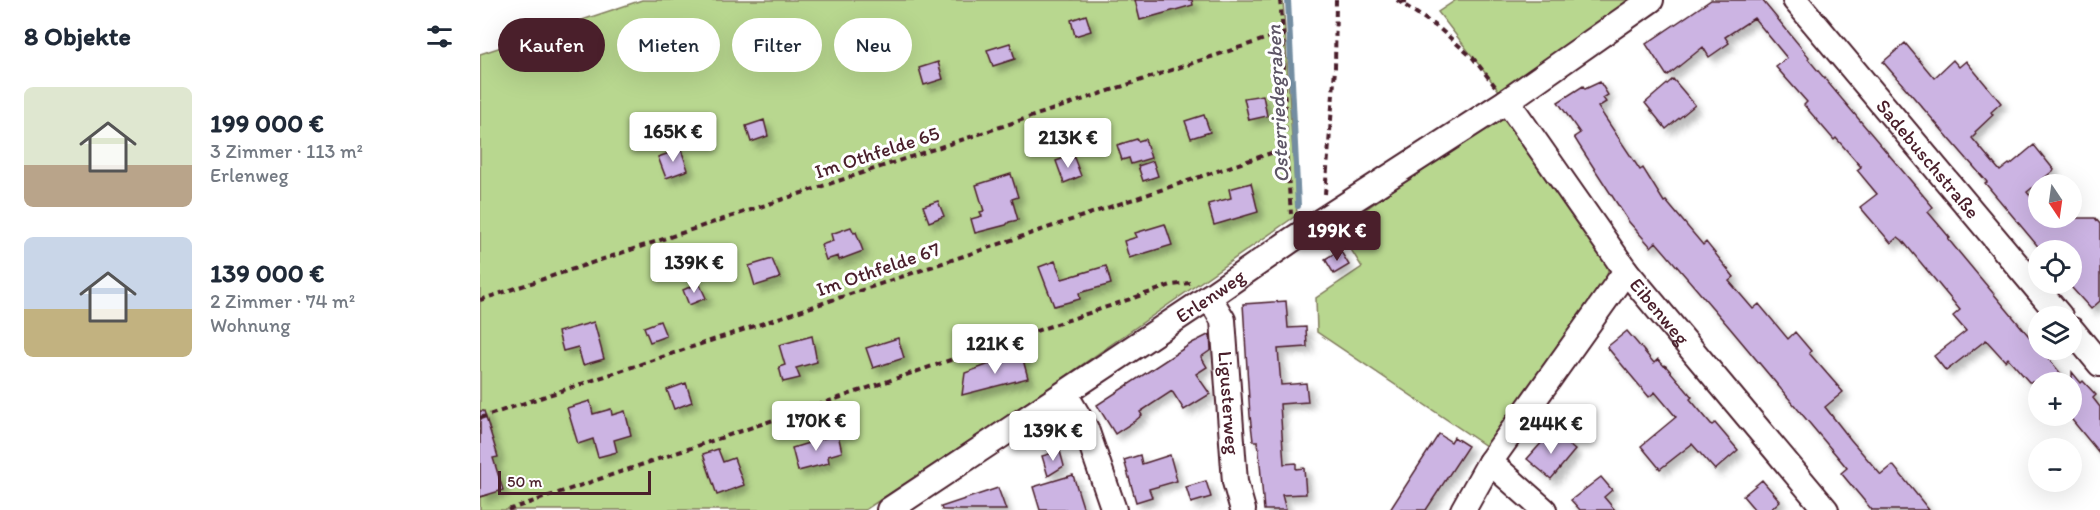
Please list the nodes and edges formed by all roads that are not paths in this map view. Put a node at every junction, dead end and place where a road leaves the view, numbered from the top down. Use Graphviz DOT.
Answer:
graph roads {
  1 [pos="1651,0"];
  2 [pos="1795,0"];
  3 [pos="1507,101"];
  4 [pos="1626,271"];
  5 [pos="1209,297"];
  6 [pos="2052,306"];
  7 [pos="2082,342"];
  8 [pos="2100,364"];
  9 [pos="1065,394"];
  10 [pos="1490,462"];
  11 [pos="889,510"];
  12 [pos="1114,510"];
  13 [pos="1243,510"];
  14 [pos="1463,510"];
  15 [pos="1544,510"];
  16 [pos="1826,510"];
  1 -- 3 [label="street, Erlenweg"];
  2 -- 6 [label="street, Sadebuschstraße"];
  3 -- 4 [label="street, Eibenweg"];
  3 -- 5 [label="street, Erlenweg"];
  4 -- 10 [label="street"];
  4 -- 16 [label="street, Eibenweg"];
  5 -- 9 [label="street, Erlenweg"];
  5 -- 13 [label="street, Ligusterweg"];
  7 -- 8 [label="street"];
  9 -- 11 [label="street, Erlenweg"];
  9 -- 12 [label="street"];
  10 -- 14 [label="street"];
  10 -- 15 [label="street"];
}
